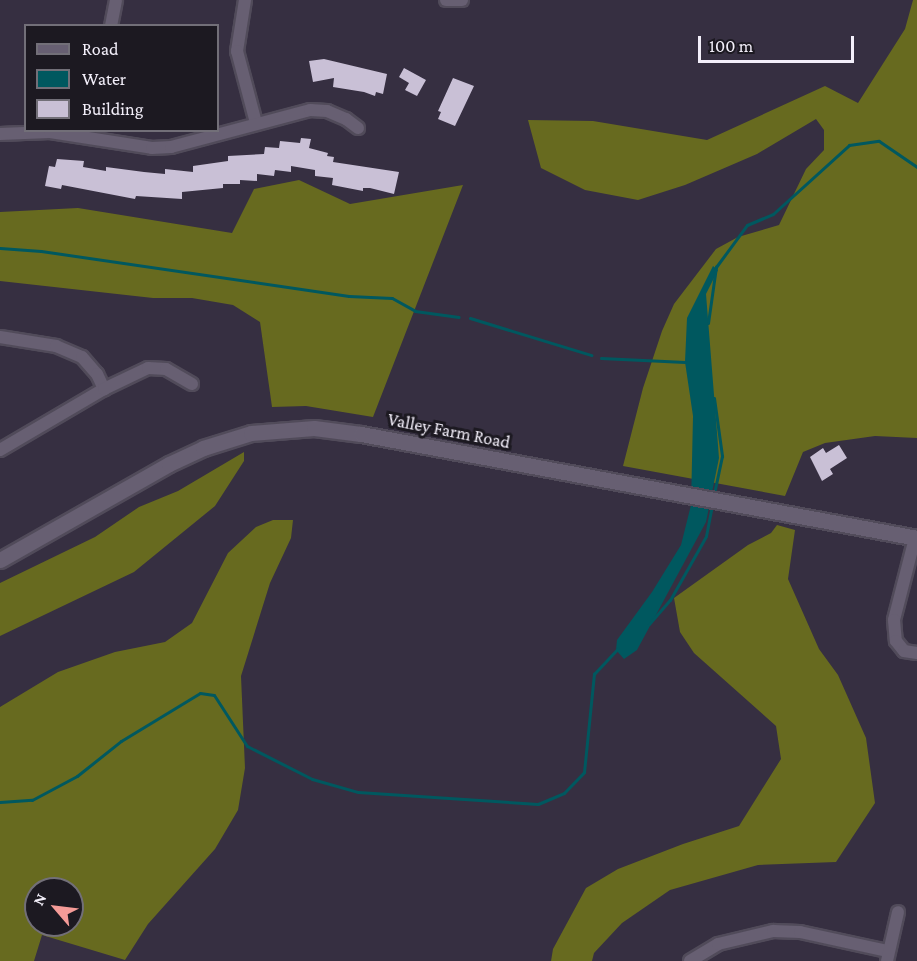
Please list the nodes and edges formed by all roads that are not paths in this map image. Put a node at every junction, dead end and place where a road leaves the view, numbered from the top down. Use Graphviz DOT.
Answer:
graph roads {
  1 [pos="116,0"];
  2 [pos="245,0"];
  3 [pos="446,0"];
  4 [pos="462,0"];
  5 [pos="111,24"];
  6 [pos="256,123"];
  7 [pos="358,128"];
  8 [pos="0,134"];
  9 [pos="90,134"];
  10 [pos="0,337"];
  11 [pos="192,384"];
  12 [pos="104,389"];
  13 [pos="0,450"];
  14 [pos="916,538"];
  15 [pos="0,560"];
  16 [pos="917,654"];
  17 [pos="898,912"];
  18 [pos="888,956"];
  19 [pos="690,961"];
  1 -- 5 [label="street"];
  2 -- 6 [label="street"];
  3 -- 4 [label="street"];
  6 -- 7 [label="street"];
  6 -- 9 [label="street"];
  8 -- 9 [label="street"];
  10 -- 12 [label="street"];
  11 -- 12 [label="street"];
  12 -- 13 [label="street"];
  14 -- 15 [label="street, Valley Farm Road"];
  14 -- 16 [label="street"];
  17 -- 18 [label="street"];
  18 -- 19 [label="street"];
}
